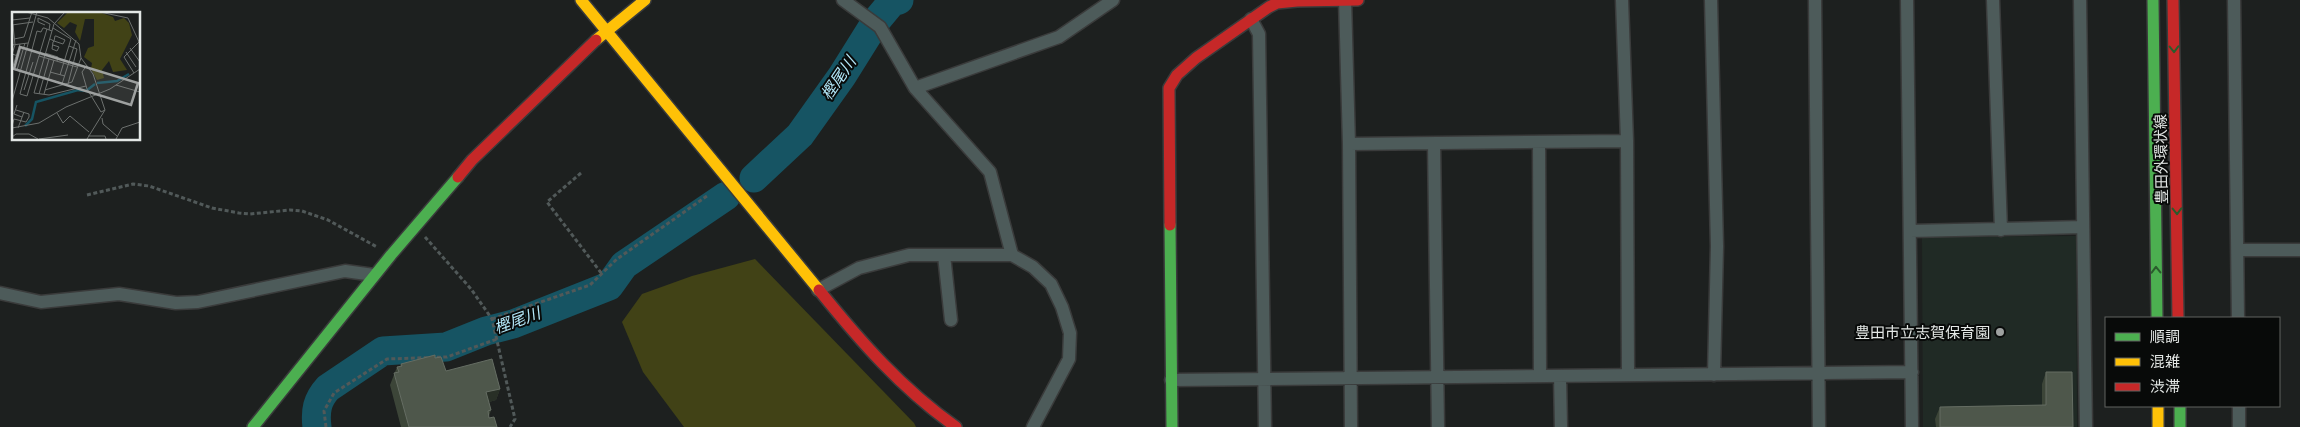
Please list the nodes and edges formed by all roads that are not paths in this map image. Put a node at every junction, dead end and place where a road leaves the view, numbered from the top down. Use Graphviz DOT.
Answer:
graph roads {
  1 [pos="580,0"];
  2 [pos="646,0"];
  3 [pos="843,0"];
  4 [pos="1113,0"];
  5 [pos="1289,0"];
  6 [pos="1345,0"];
  7 [pos="1358,0"];
  8 [pos="1622,0"];
  9 [pos="1711,0"];
  10 [pos="1815,0"];
  11 [pos="1907,0"];
  12 [pos="1993,0"];
  13 [pos="2080,0"];
  14 [pos="2153,0"];
  15 [pos="2173,0"];
  16 [pos="2234,0"];
  17 [pos="1251,19"];
  18 [pos="606,30"];
  19 [pos="915,88"];
  20 [pos="1627,141"];
  21 [pos="1539,142"];
  22 [pos="1349,144"];
  23 [pos="1434,144"];
  24 [pos="2083,228"];
  25 [pos="2002,230"];
  26 [pos="1910,231"];
  27 [pos="2238,250"];
  28 [pos="2300,250"];
  29 [pos="944,255"];
  30 [pos="1012,255"];
  31 [pos="374,275"];
  32 [pos="818,290"];
  33 [pos="0,294"];
  34 [pos="2157,317"];
  35 [pos="2178,317"];
  36 [pos="2238,317"];
  37 [pos="951,320"];
  38 [pos="1912,372"];
  39 [pos="1628,374"];
  40 [pos="1818,374"];
  41 [pos="1540,375"];
  42 [pos="1714,375"];
  43 [pos="1560,376"];
  44 [pos="1351,377"];
  45 [pos="1437,377"];
  46 [pos="1264,378"];
  47 [pos="1171,380"];
  48 [pos="2158,407"];
  49 [pos="2180,407"];
  50 [pos="2239,407"];
  51 [pos="253,427"];
  52 [pos="956,427"];
  53 [pos="1033,427"];
  54 [pos="1172,427"];
  55 [pos="1265,427"];
  56 [pos="1351,427"];
  57 [pos="1438,427"];
  58 [pos="1561,427"];
  59 [pos="1819,427"];
  60 [pos="1912,427"];
  61 [pos="2086,427"];
  62 [pos="2158,427"];
  63 [pos="2180,427"];
  64 [pos="2239,427"];
  1 -- 18 [label="street"];
  2 -- 18 [label="street"];
  3 -- 19 [label="street"];
  4 -- 19 [label="street"];
  5 -- 6 [label="street"];
  5 -- 17 [label="street"];
  6 -- 7 [label="street"];
  6 -- 22 [label="street"];
  8 -- 20 [label="street"];
  9 -- 42 [label="street"];
  10 -- 40 [label="street"];
  11 -- 26 [label="street"];
  12 -- 25 [label="street"];
  13 -- 24 [label="street"];
  34 -- 14 [label="street, 豊田外環状線, one-way"];
  15 -- 35 [label="street, 豊田外環状線, one-way"];
  16 -- 27 [label="street"];
  17 -- 46 [label="street"];
  17 -- 47 [label="street"];
  18 -- 31 [label="street"];
  18 -- 32 [label="street"];
  19 -- 30 [label="street"];
  20 -- 21 [label="street"];
  20 -- 39 [label="street"];
  21 -- 23 [label="street"];
  21 -- 41 [label="street"];
  22 -- 23 [label="street"];
  22 -- 44 [label="street"];
  23 -- 45 [label="street"];
  24 -- 25 [label="street"];
  24 -- 61 [label="street"];
  25 -- 26 [label="street"];
  26 -- 38 [label="street"];
  27 -- 28 [label="street"];
  27 -- 36 [label="street"];
  29 -- 30 [label="street"];
  29 -- 32 [label="street"];
  29 -- 37 [label="street"];
  30 -- 53 [label="street"];
  31 -- 33 [label="street"];
  31 -- 51 [label="street"];
  32 -- 52 [label="street"];
  38 -- 40 [label="street"];
  38 -- 60 [label="street"];
  39 -- 42 [label="street"];
  39 -- 43 [label="street"];
  40 -- 42 [label="street"];
  40 -- 59 [label="street"];
  41 -- 43 [label="street"];
  41 -- 45 [label="street"];
  43 -- 58 [label="street"];
  44 -- 45 [label="street"];
  44 -- 46 [label="street"];
  44 -- 56 [label="street"];
  45 -- 57 [label="street"];
  46 -- 47 [label="street"];
  46 -- 55 [label="street"];
  47 -- 54 [label="street"];
  48 -- 62 [label="street"];
  49 -- 63 [label="street"];
  50 -- 64 [label="street"];
}
